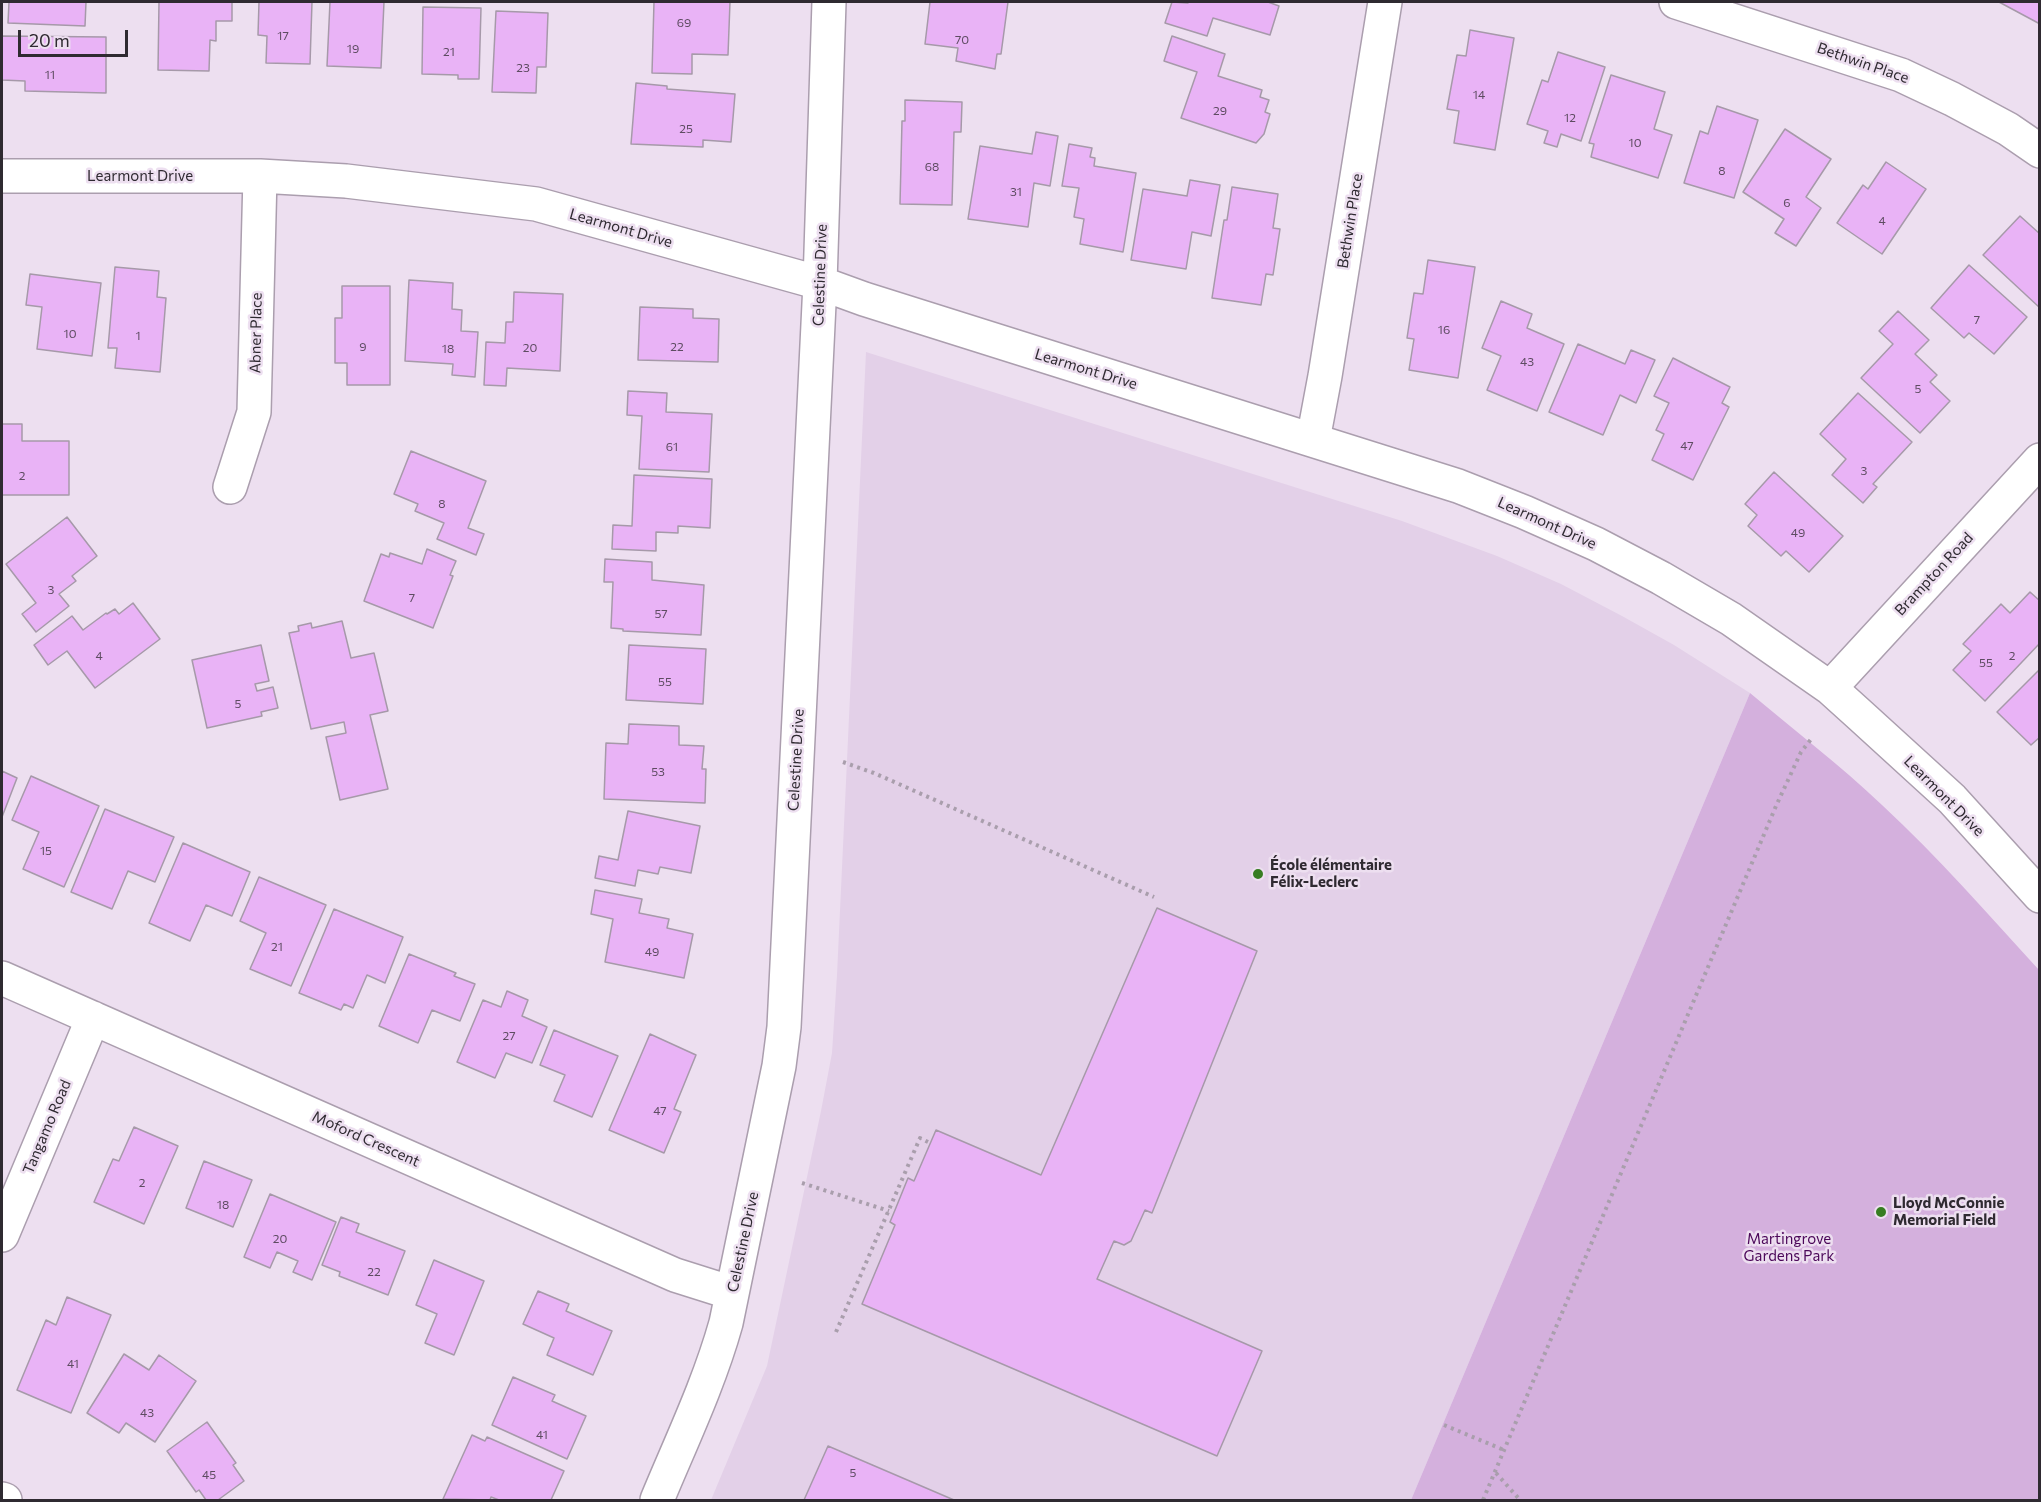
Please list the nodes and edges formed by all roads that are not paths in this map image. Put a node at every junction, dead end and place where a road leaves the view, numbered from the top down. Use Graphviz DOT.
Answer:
graph roads {
  1 [pos="829,2"];
  2 [pos="1385,2"];
  3 [pos="1676,2"];
  4 [pos="2040,151"];
  5 [pos="2,176"];
  6 [pos="260,176"];
  7 [pos="820,283"];
  8 [pos="1313,440"];
  9 [pos="2040,460"];
  10 [pos="230,487"];
  11 [pos="1830,688"];
  12 [pos="2040,896"];
  13 [pos="2,978"];
  14 [pos="93,1018"];
  15 [pos="2,1235"];
  16 [pos="732,1293"];
  17 [pos="657,1500"];
  1 -- 7 [label="street, Celestine Drive"];
  2 -- 8 [label="street, Bethwin Place"];
  3 -- 4 [label="street, Bethwin Place"];
  5 -- 6 [label="street, Learmont Drive"];
  6 -- 7 [label="street, Learmont Drive"];
  6 -- 10 [label="street, Abner Place"];
  7 -- 8 [label="street, Learmont Drive"];
  7 -- 16 [label="street, Celestine Drive"];
  8 -- 11 [label="street, Learmont Drive"];
  9 -- 11 [label="street, Brampton Road"];
  11 -- 12 [label="street, Learmont Drive"];
  13 -- 14 [label="street, Moford Crescent"];
  14 -- 15 [label="street, Tangamo Road"];
  14 -- 16 [label="street, Moford Crescent"];
  16 -- 17 [label="street, Celestine Drive"];
}
